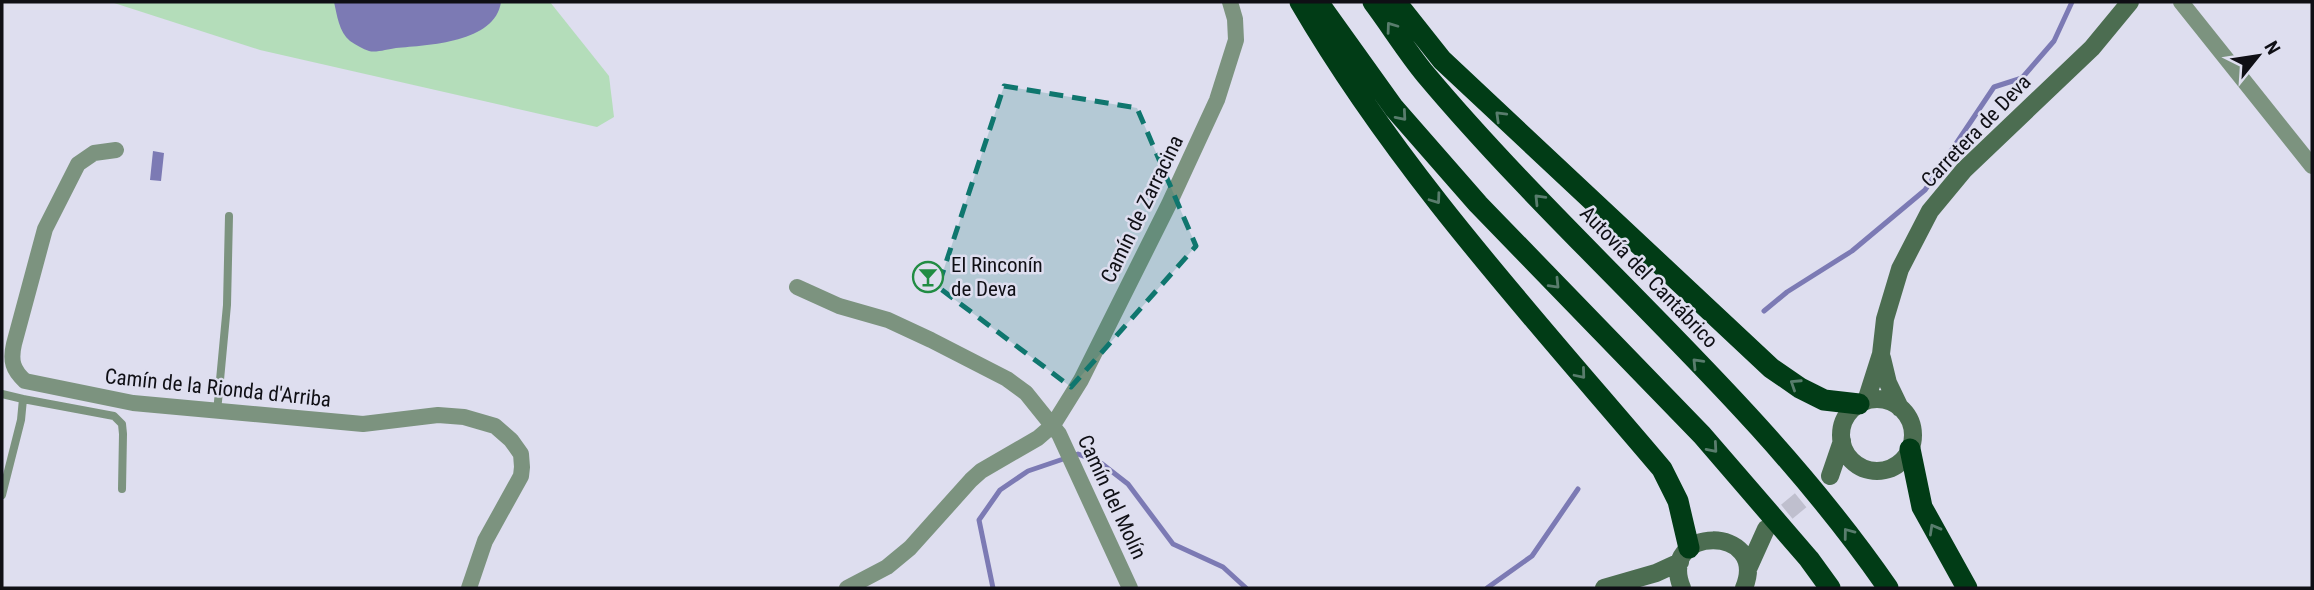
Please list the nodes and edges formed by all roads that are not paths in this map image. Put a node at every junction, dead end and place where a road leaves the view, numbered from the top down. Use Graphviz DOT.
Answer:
graph roads {
  1 [pos="1230,2"];
  2 [pos="1300,2"];
  3 [pos="1318,2"];
  4 [pos="1373,2"];
  5 [pos="1396,2"];
  6 [pos="2130,2"];
  7 [pos="2181,2"];
  8 [pos="117,149"];
  9 [pos="2312,166"];
  10 [pos="229,216"];
  11 [pos="797,287"];
  12 [pos="1881,354"];
  13 [pos="2,394"];
  14 [pos="23,399"];
  15 [pos="1862,402"];
  16 [pos="1900,408"];
  17 [pos="216,412"];
  18 [pos="1053,425"];
  19 [pos="1842,441"];
  20 [pos="1910,449"];
  21 [pos="1861,467"];
  22 [pos="122,489"];
  23 [pos="2,495"];
  24 [pos="1727,542"];
  25 [pos="1684,555"];
  26 [pos="1748,569"];
  27 [pos="1625,581"];
  28 [pos="469,588"];
  29 [pos="847,588"];
  30 [pos="1130,588"];
  31 [pos="1604,588"];
  32 [pos="1676,588"];
  33 [pos="1682,588"];
  34 [pos="1744,588"];
  35 [pos="1830,588"];
  36 [pos="1888,588"];
  37 [pos="1967,588"];
  1 -- 18 [label="street, Camín de Zarracina"];
  2 -- 25 [label="highway, one-way"];
  3 -- 35 [label="highway, one-way"];
  36 -- 4 [label="highway, Autovía del Cantábrico, one-way"];
  15 -- 5 [label="highway, one-way"];
  6 -- 12 [label="street, Carretera de Deva"];
  7 -- 9 [label="street"];
  8 -- 17 [label="street, Camín de la Rionda d'Arriba"];
  10 -- 17 [label="lane"];
  11 -- 18 [label="street, Camín del Molín"];
  12 -- 15 [label="street, Carretera de Deva"];
  12 -- 16 [label="street, Carretera de Deva"];
  13 -- 14 [label="lane"];
  14 -- 22 [label="lane"];
  14 -- 23 [label="lane"];
  15 -- 16 [label="street"];
  15 -- 19 [label="street"];
  16 -- 20 [label="street"];
  17 -- 28 [label="street, Camín de la Rionda d'Arriba"];
  18 -- 29 [label="street"];
  18 -- 30 [label="street, Camín del Molín"];
  19 -- 21 [label="street"];
  19 -- 21 [label="street"];
  20 -- 21 [label="street"];
  37 -- 20 [label="highway, one-way"];
  24 -- 25 [label="street"];
  24 -- 26 [label="street"];
  24 -- 26 [label="street"];
  25 -- 27 [label="street"];
  25 -- 33 [label="street"];
  26 -- 34 [label="street"];
  27 -- 31 [label="street"];
  27 -- 32 [label="street"];
}
